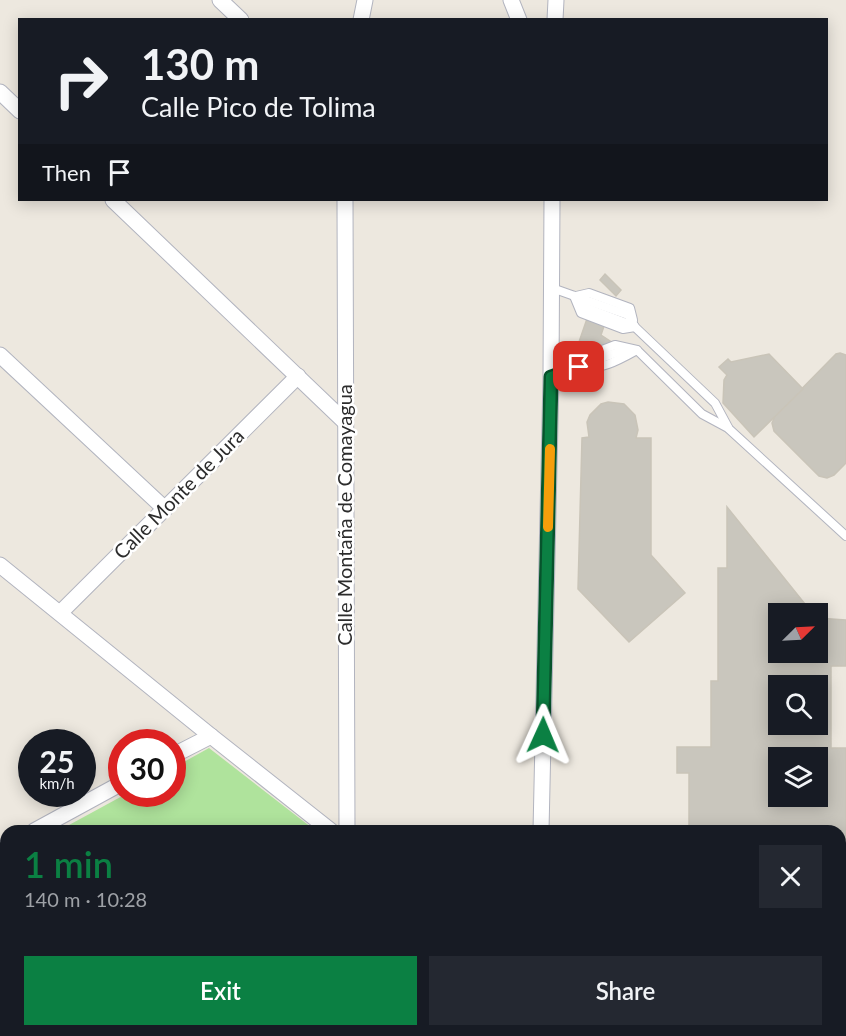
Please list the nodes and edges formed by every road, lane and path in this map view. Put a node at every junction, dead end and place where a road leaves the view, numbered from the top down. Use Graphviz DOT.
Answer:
graph roads {
  1 [pos="220,0"];
  2 [pos="365,0"];
  3 [pos="511,0"];
  4 [pos="556,0"];
  5 [pos="239,18"];
  6 [pos="362,18"];
  7 [pos="518,18"];
  8 [pos="555,18"];
  9 [pos="0,92"];
  10 [pos="18,109"];
  11 [pos="114,201"];
  12 [pos="345,201"];
  13 [pos="552,201"];
  14 [pos="552,288"];
  15 [pos="574,296"];
  16 [pos="635,327"];
  17 [pos="637,350"];
  18 [pos="0,355"];
  19 [pos="579,367"];
  20 [pos="298,376"];
  21 [pos="551,377"];
  22 [pos="344,421"];
  23 [pos="729,429"];
  24 [pos="165,509"];
  25 [pos="846,537"];
  26 [pos="0,565"];
  27 [pos="60,613"];
  28 [pos="211,736"];
  29 [pos="186,749"];
  30 [pos="108,791"];
  31 [pos="45,825"];
  32 [pos="323,825"];
  33 [pos="347,825"];
  34 [pos="541,825"];
  1 -- 5 [label="street"];
  2 -- 6 [label="street"];
  3 -- 7 [label="street"];
  4 -- 8 [label="street"];
  9 -- 10 [label="street"];
  11 -- 20 [label="street"];
  12 -- 22 [label="street, Calle Montaña de Comayagua"];
  13 -- 14 [label="street"];
  14 -- 15 [label="lane"];
  14 -- 21 [label="street"];
  15 -- 16 [label="lane"];
  15 -- 16 [label="lane"];
  16 -- 23 [label="lane"];
  17 -- 19 [label="lane"];
  17 -- 19 [label="lane"];
  17 -- 23 [label="lane"];
  18 -- 24 [label="street"];
  19 -- 21 [label="lane"];
  20 -- 22 [label="street"];
  20 -- 24 [label="street, Calle Monte de Jura"];
  21 -- 34 [label="street"];
  22 -- 33 [label="street, Calle Montaña de Comayagua"];
  23 -- 25 [label="lane"];
  24 -- 27 [label="street, Calle Monte de Jura"];
  26 -- 27 [label="street"];
  27 -- 28 [label="street"];
  28 -- 29 [label="street"];
  28 -- 32 [label="street"];
  30 -- 31 [label="street"];
}
